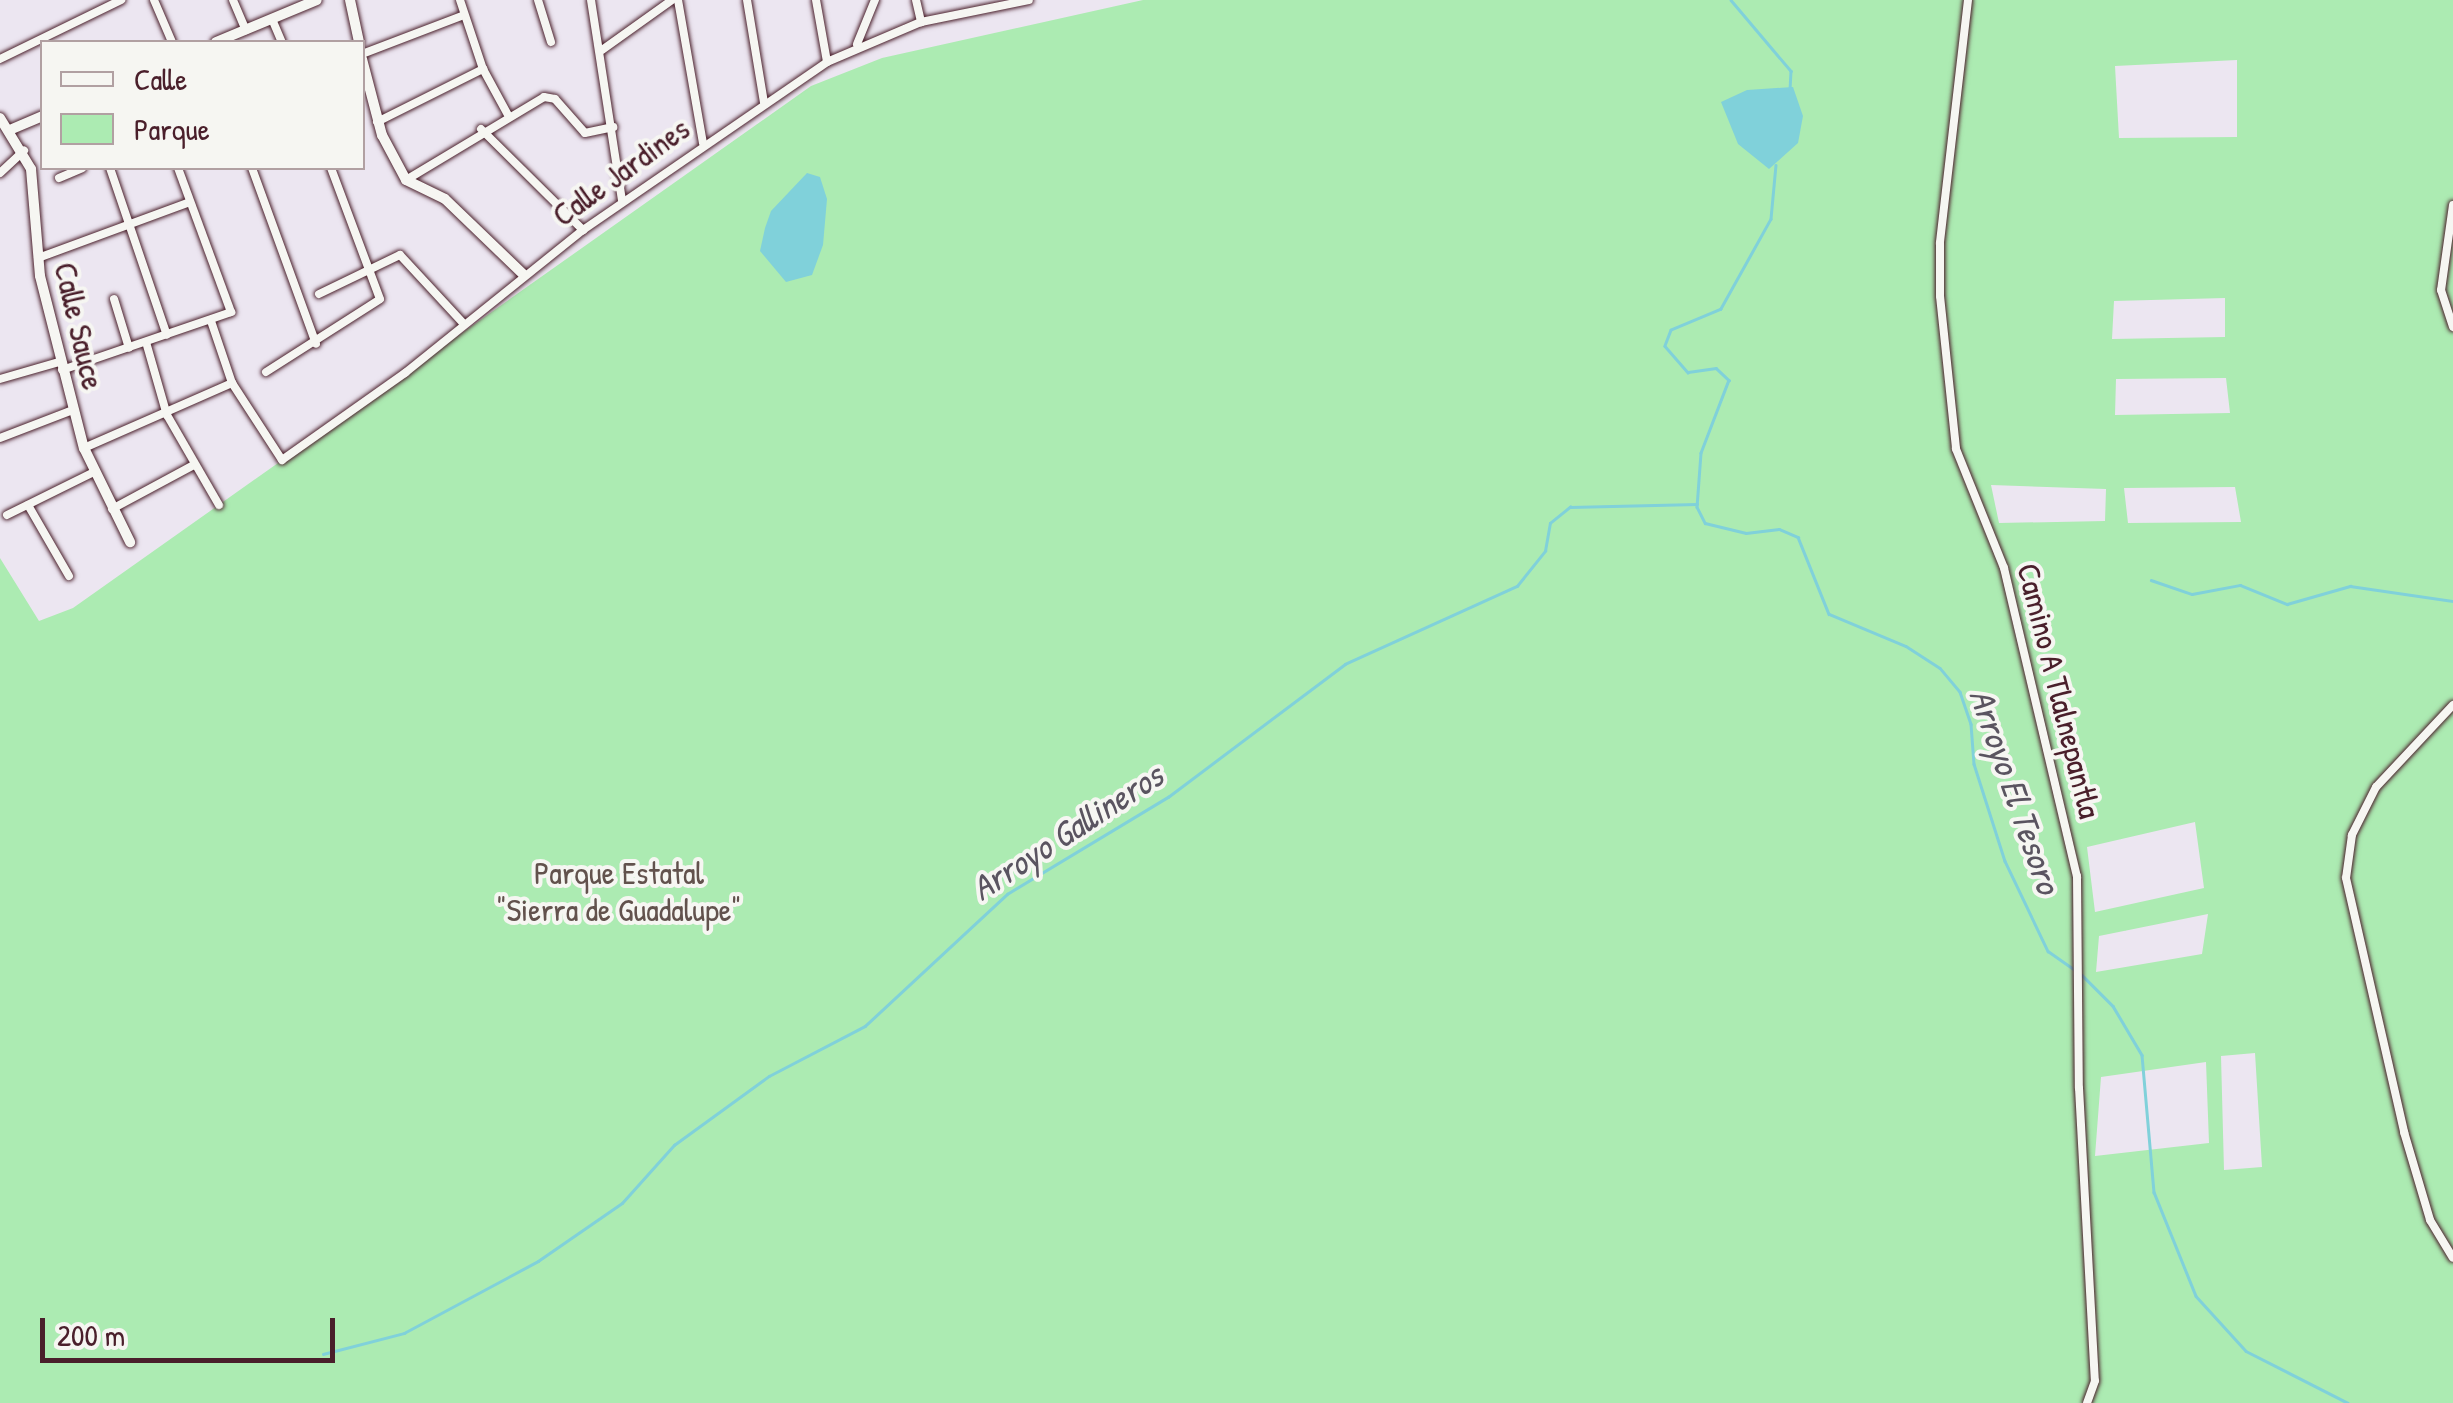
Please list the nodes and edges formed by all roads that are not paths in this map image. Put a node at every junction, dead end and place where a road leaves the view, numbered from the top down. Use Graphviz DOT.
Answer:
graph roads {
  1 [pos="121,0"];
  2 [pos="154,0"];
  3 [pos="233,0"];
  4 [pos="316,0"];
  5 [pos="350,0"];
  6 [pos="460,0"];
  7 [pos="538,0"];
  8 [pos="591,0"];
  9 [pos="675,0"];
  10 [pos="748,0"];
  11 [pos="816,0"];
  12 [pos="875,0"];
  13 [pos="916,0"];
  14 [pos="1029,0"];
  15 [pos="1968,0"];
  16 [pos="968,5"];
  17 [pos="464,15"];
  18 [pos="272,18"];
  19 [pos="921,22"];
  20 [pos="246,30"];
  21 [pos="171,40"];
  22 [pos="221,40"];
  23 [pos="281,40"];
  24 [pos="359,40"];
  25 [pos="552,42"];
  26 [pos="858,44"];
  27 [pos="602,50"];
  28 [pos="365,56"];
  29 [pos="0,59"];
  30 [pos="827,62"];
  31 [pos="365,70"];
  32 [pos="483,70"];
  33 [pos="764,103"];
  34 [pos="508,114"];
  35 [pos="40,117"];
  36 [pos="0,118"];
  37 [pos="377,122"];
  38 [pos="613,126"];
  39 [pos="12,129"];
  40 [pos="481,129"];
  41 [pos="702,144"];
  42 [pos="24,151"];
  43 [pos="77,170"];
  44 [pos="111,170"];
  45 [pos="179,170"];
  46 [pos="253,170"];
  47 [pos="332,170"];
  48 [pos="0,173"];
  49 [pos="59,178"];
  50 [pos="406,180"];
  51 [pos="622,201"];
  52 [pos="190,202"];
  53 [pos="2453,206"];
  54 [pos="129,225"];
  55 [pos="583,230"];
  56 [pos="38,258"];
  57 [pos="366,270"];
  58 [pos="523,274"];
  59 [pos="319,294"];
  60 [pos="114,299"];
  61 [pos="211,321"];
  62 [pos="462,322"];
  63 [pos="2453,327"];
  64 [pos="167,335"];
  65 [pos="146,342"];
  66 [pos="316,344"];
  67 [pos="129,348"];
  68 [pos="60,366"];
  69 [pos="266,372"];
  70 [pos="0,379"];
  71 [pos="232,383"];
  72 [pos="73,410"];
  73 [pos="167,415"];
  74 [pos="0,438"];
  75 [pos="84,448"];
  76 [pos="192,466"];
  77 [pos="94,472"];
  78 [pos="220,504"];
  79 [pos="28,506"];
  80 [pos="112,508"];
  81 [pos="7,516"];
  82 [pos="130,542"];
  83 [pos="69,576"];
  84 [pos="2453,705"];
  85 [pos="2453,1258"];
  86 [pos="2087,1403"];
  1 -- 29 [label="street"];
  2 -- 21 [label="street"];
  3 -- 20 [label="street"];
  4 -- 18 [label="street"];
  5 -- 24 [label="street"];
  6 -- 17 [label="street"];
  7 -- 25 [label="street"];
  8 -- 27 [label="street"];
  9 -- 27 [label="street"];
  9 -- 41 [label="street"];
  10 -- 33 [label="street"];
  11 -- 30 [label="street"];
  12 -- 26 [label="street"];
  13 -- 19 [label="street"];
  14 -- 16 [label="street, Calle Jardines"];
  15 -- 86 [label="street, Camino A Tlalnepantla"];
  16 -- 19 [label="street, Calle Jardines"];
  17 -- 28 [label="street"];
  17 -- 32 [label="street"];
  18 -- 20 [label="street"];
  18 -- 23 [label="street"];
  19 -- 26 [label="street, Calle Jardines"];
  20 -- 22 [label="street"];
  26 -- 30 [label="street, Calle Jardines"];
  27 -- 38 [label="street"];
  30 -- 33 [label="street, Calle Jardines"];
  31 -- 37 [label="street"];
  32 -- 34 [label="street"];
  32 -- 37 [label="street"];
  33 -- 41 [label="street, Calle Jardines"];
  34 -- 38 [label="street"];
  34 -- 40 [label="street"];
  35 -- 39 [label="street"];
  36 -- 39 [label="street, Calle Sauce"];
  37 -- 50 [label="street"];
  38 -- 51 [label="street"];
  39 -- 42 [label="street, Calle Sauce"];
  40 -- 50 [label="street"];
  40 -- 55 [label="street"];
  41 -- 51 [label="street, Calle Jardines"];
  42 -- 48 [label="street"];
  42 -- 56 [label="street, Calle Sauce"];
  43 -- 49 [label="street"];
  44 -- 54 [label="street"];
  45 -- 52 [label="street"];
  46 -- 66 [label="street"];
  47 -- 57 [label="street"];
  50 -- 58 [label="street"];
  51 -- 55 [label="street, Calle Jardines"];
  52 -- 54 [label="street"];
  52 -- 61 [label="street"];
  53 -- 63 [label="street"];
  54 -- 56 [label="street"];
  54 -- 64 [label="street"];
  55 -- 58 [label="street, Calle Jardines"];
  56 -- 68 [label="street, Calle Sauce"];
  57 -- 59 [label="street"];
  57 -- 62 [label="street"];
  57 -- 66 [label="street"];
  58 -- 62 [label="street, Calle Jardines"];
  60 -- 67 [label="street"];
  61 -- 64 [label="street"];
  61 -- 71 [label="street"];
  62 -- 71 [label="street, Calle Jardines"];
  64 -- 65 [label="street"];
  65 -- 67 [label="street"];
  65 -- 73 [label="street"];
  66 -- 69 [label="street"];
  67 -- 68 [label="street"];
  68 -- 70 [label="street"];
  68 -- 72 [label="street, Calle Sauce"];
  71 -- 73 [label="street"];
  72 -- 74 [label="street"];
  72 -- 75 [label="street, Calle Sauce"];
  73 -- 75 [label="street"];
  73 -- 76 [label="street"];
  75 -- 77 [label="street, Calle Sauce"];
  76 -- 78 [label="street"];
  76 -- 80 [label="street"];
  77 -- 79 [label="street"];
  77 -- 80 [label="street, Calle Sauce"];
  79 -- 81 [label="street"];
  79 -- 83 [label="street"];
  80 -- 82 [label="street, Calle Sauce"];
  84 -- 85 [label="street"];
}
